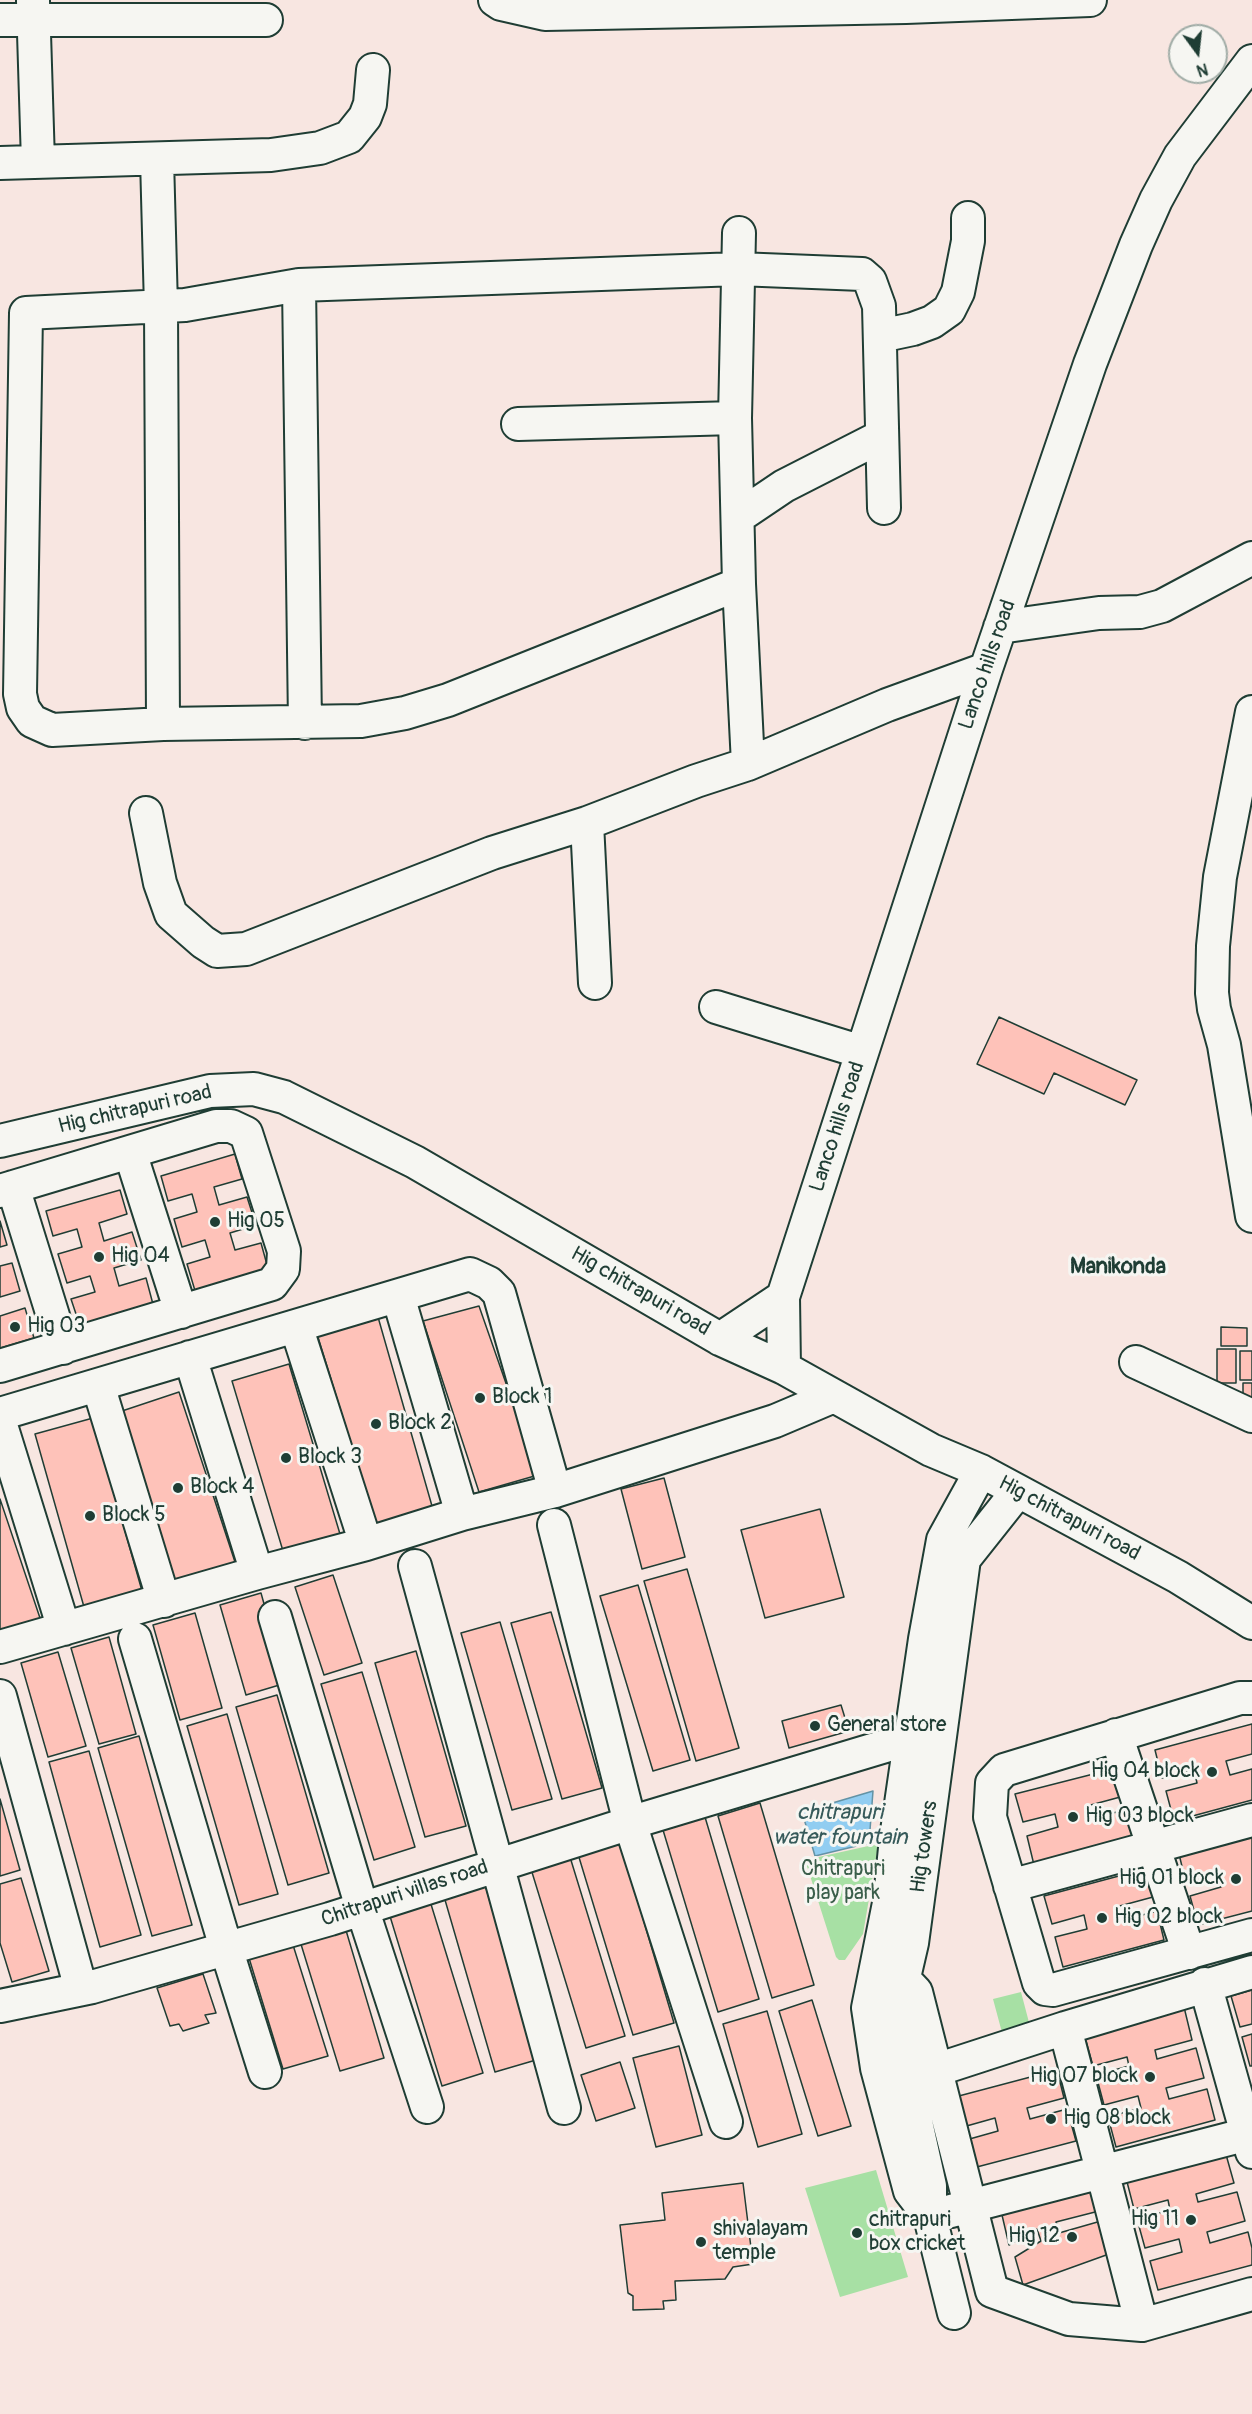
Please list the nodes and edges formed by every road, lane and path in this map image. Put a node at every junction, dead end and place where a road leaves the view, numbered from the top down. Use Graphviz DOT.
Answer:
graph roads {
  1 [pos="495,0"];
  2 [pos="1070,1"];
  3 [pos="905,4"];
  4 [pos="746,5"];
  5 [pos="626,6"];
  6 [pos="33,10"];
  7 [pos="0,20"];
  8 [pos="266,20"];
  9 [pos="1252,61"];
  10 [pos="373,70"];
  11 [pos="157,159"];
  12 [pos="38,162"];
  13 [pos="0,163"];
  14 [pos="968,218"];
  15 [pos="739,233"];
  16 [pos="738,269"];
  17 [pos="299,285"];
  18 [pos="161,307"];
  19 [pos="13,313"];
  20 [pos="880,336"];
  21 [pos="735,418"];
  22 [pos="518,424"];
  23 [pos="882,436"];
  24 [pos="884,508"];
  25 [pos="738,517"];
  26 [pos="1252,558"];
  27 [pos="739,584"];
  28 [pos="1000,627"];
  29 [pos="986,669"];
  30 [pos="1252,712"];
  31 [pos="305,723"];
  32 [pos="163,724"];
  33 [pos="748,764"];
  34 [pos="146,813"];
  35 [pos="586,823"];
  36 [pos="595,983"];
  37 [pos="716,1007"];
  38 [pos="862,1052"];
  39 [pos="0,1142"];
  40 [pos="130,1152"];
  41 [pos="6,1189"];
  42 [pos="1252,1216"];
  43 [pos="398,1296"];
  44 [pos="783,1297"];
  45 [pos="181,1312"];
  46 [pos="296,1326"];
  47 [pos="720,1339"];
  48 [pos="63,1347"];
  49 [pos="190,1357"];
  50 [pos="1136,1362"];
  51 [pos="0,1366"];
  52 [pos="784,1368"];
  53 [pos="98,1385"];
  54 [pos="834,1396"];
  55 [pos="0,1414"];
  56 [pos="1252,1416"];
  57 [pos="0,1422"];
  58 [pos="981,1471"];
  59 [pos="555,1491"];
  60 [pos="1017,1491"];
  61 [pos="462,1514"];
  62 [pos="554,1525"];
  63 [pos="366,1544"];
  64 [pos="415,1566"];
  65 [pos="256,1573"];
  66 [pos="164,1600"];
  67 [pos="275,1617"];
  68 [pos="1252,1623"];
  69 [pos="64,1629"];
  70 [pos="135,1639"];
  71 [pos="0,1647"];
  72 [pos="0,1696"];
  73 [pos="1252,1698"];
  74 [pos="1116,1735"];
  75 [pos="926,1741"];
  76 [pos="1252,1820"];
  77 [pos="630,1823"];
  78 [pos="1154,1846"];
  79 [pos="496,1865"];
  80 [pos="1010,1886"];
  81 [pos="362,1908"];
  82 [pos="1252,1935"];
  83 [pos="226,1948"];
  84 [pos="881,1949"];
  85 [pos="1189,1953"];
  86 [pos="1252,1972"];
  87 [pos="903,1981"];
  88 [pos="1205,1984"];
  89 [pos="81,1989"];
  90 [pos="0,2006"];
  91 [pos="1065,2028"];
  92 [pos="936,2070"];
  93 [pos="265,2072"];
  94 [pos="427,2107"];
  95 [pos="564,2108"];
  96 [pos="726,2122"];
  97 [pos="1250,2140"];
  98 [pos="1102,2173"];
  99 [pos="970,2207"];
  100 [pos="930,2217"];
  101 [pos="1252,2294"];
  102 [pos="954,2313"];
  103 [pos="1142,2325"];
  1 -- 5 [label="street"];
  2 -- 3 [label="street"];
  3 -- 4 [label="street"];
  4 -- 5 [label="street"];
  6 -- 7 [label="street"];
  6 -- 8 [label="street"];
  6 -- 12 [label="street"];
  9 -- 28 [label="street, Lanco hills road"];
  10 -- 11 [label="street"];
  11 -- 12 [label="street"];
  11 -- 18 [label="street"];
  12 -- 13 [label="street"];
  14 -- 20 [label="street"];
  15 -- 16 [label="street"];
  16 -- 17 [label="street"];
  16 -- 20 [label="street"];
  16 -- 21 [label="street"];
  17 -- 18 [label="street"];
  17 -- 31 [label="street"];
  18 -- 19 [label="street"];
  18 -- 32 [label="street"];
  19 -- 32 [label="street"];
  20 -- 23 [label="street"];
  21 -- 22 [label="street"];
  21 -- 25 [label="street"];
  23 -- 24 [label="street"];
  23 -- 25 [label="street"];
  25 -- 27 [label="street"];
  26 -- 28 [label="street"];
  27 -- 31 [label="street"];
  27 -- 33 [label="street"];
  28 -- 29 [label="street, Lanco hills road"];
  29 -- 33 [label="street"];
  29 -- 38 [label="street, Lanco hills road"];
  30 -- 42 [label="street"];
  31 -- 32 [label="street"];
  33 -- 35 [label="street"];
  34 -- 35 [label="street"];
  35 -- 36 [label="street"];
  37 -- 38 [label="street"];
  38 -- 44 [label="street, Lanco hills road"];
  39 -- 47 [label="street, Hig chitrapuri road"];
  40 -- 41 [label="street"];
  40 -- 45 [label="street"];
  40 -- 45 [label="street"];
  41 -- 48 [label="street"];
  43 -- 46 [label="street"];
  43 -- 59 [label="street"];
  43 -- 61 [label="street"];
  44 -- 47 [label="street"];
  44 -- 52 [label="street, Lanco hills road"];
  45 -- 48 [label="street"];
  46 -- 49 [label="street"];
  46 -- 63 [label="street"];
  47 -- 52 [label="street, Hig chitrapuri road"];
  48 -- 51 [label="street"];
  49 -- 53 [label="street"];
  49 -- 65 [label="street"];
  50 -- 56 [label="street"];
  52 -- 54 [label="street, Hig chitrapuri road"];
  53 -- 55 [label="street"];
  53 -- 66 [label="street"];
  54 -- 58 [label="street, Hig chitrapuri road"];
  54 -- 59 [label="street"];
  57 -- 69 [label="street"];
  58 -- 60 [label="street, Hig chitrapuri road"];
  58 -- 75 [label="street"];
  59 -- 61 [label="street"];
  60 -- 68 [label="street, Hig chitrapuri road"];
  60 -- 75 [label="street, Hig towers"];
  61 -- 63 [label="street"];
  62 -- 77 [label="street"];
  63 -- 65 [label="street"];
  64 -- 79 [label="street"];
  65 -- 66 [label="street"];
  66 -- 69 [label="street"];
  67 -- 81 [label="street"];
  69 -- 71 [label="street"];
  70 -- 83 [label="street"];
  72 -- 89 [label="street"];
  73 -- 74 [label="street"];
  74 -- 78 [label="street"];
  74 -- 80 [label="street"];
  75 -- 77 [label="street, Chitrapuri villas road"];
  75 -- 84 [label="street"];
  75 -- 87 [label="street, Hig towers"];
  76 -- 78 [label="street"];
  77 -- 79 [label="street, Chitrapuri villas road"];
  77 -- 96 [label="street"];
  78 -- 80 [label="street"];
  78 -- 85 [label="street"];
  79 -- 81 [label="street, Chitrapuri villas road"];
  79 -- 95 [label="street"];
  80 -- 85 [label="street"];
  81 -- 83 [label="street, Chitrapuri villas road"];
  81 -- 94 [label="street"];
  82 -- 85 [label="street"];
  83 -- 89 [label="street, Chitrapuri villas road"];
  83 -- 93 [label="street"];
  84 -- 87 [label="street"];
  84 -- 100 [label="street"];
  86 -- 88 [label="street"];
  87 -- 92 [label="street"];
  87 -- 100 [label="street, Hig towers"];
  88 -- 91 [label="street"];
  88 -- 97 [label="street"];
  89 -- 90 [label="street, Chitrapuri villas road"];
  91 -- 92 [label="street"];
  91 -- 98 [label="street"];
  92 -- 99 [label="street"];
  97 -- 98 [label="street"];
  98 -- 99 [label="street"];
  98 -- 103 [label="street"];
  99 -- 100 [label="street"];
  99 -- 103 [label="street"];
  100 -- 102 [label="street"];
  101 -- 103 [label="street"];
}
